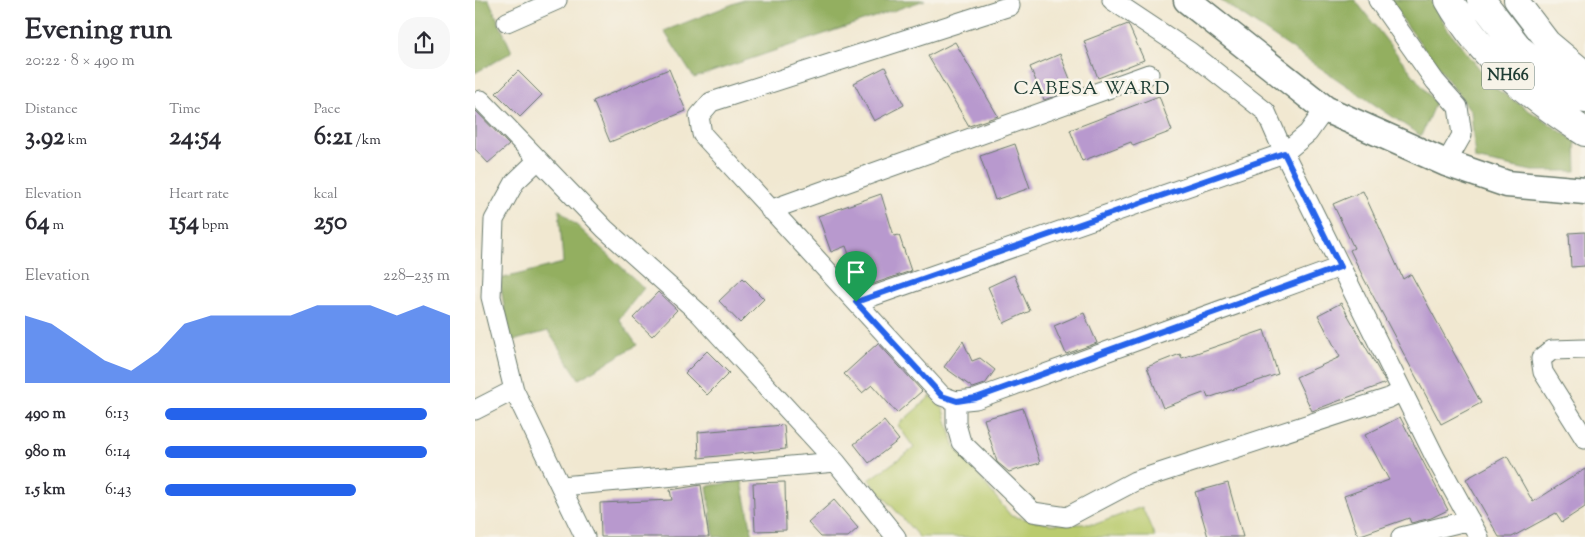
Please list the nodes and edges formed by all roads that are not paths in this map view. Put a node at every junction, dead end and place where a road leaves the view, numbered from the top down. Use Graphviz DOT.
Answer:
graph roads {
  1 [pos="557,0"];
  2 [pos="1112,0"];
  3 [pos="1187,0"];
  4 [pos="1378,0"];
  5 [pos="1449,0"];
  6 [pos="1481,0"];
  7 [pos="1516,0"];
  8 [pos="1010,6"];
  9 [pos="507,22"];
  10 [pos="1585,73"];
  11 [pos="1149,74"];
  12 [pos="1585,98"];
  13 [pos="481,100"];
  14 [pos="1325,109"];
  15 [pos="1585,132"];
  16 [pos="1284,153"];
  17 [pos="539,160"];
  18 [pos="1446,163"];
  19 [pos="1585,191"];
  20 [pos="770,210"];
  21 [pos="1340,267"];
  22 [pos="856,302"];
  23 [pos="1585,349"];
  24 [pos="514,390"];
  25 [pos="1402,391"];
  26 [pos="957,401"];
  27 [pos="475,410"];
  28 [pos="1585,439"];
  29 [pos="836,462"];
  30 [pos="562,486"];
  31 [pos="1470,520"];
  32 [pos="585,537"];
  33 [pos="896,537"];
  34 [pos="1401,537"];
  35 [pos="1479,537"];
  1 -- 9 [label="street"];
  2 -- 16 [label="street"];
  3 -- 14 [label="main road"];
  4 -- 18 [label="street"];
  5 -- 15 [label="highway, NH66"];
  6 -- 12 [label="highway, NH66"];
  7 -- 10 [label="street"];
  8 -- 20 [label="street"];
  11 -- 20 [label="street"];
  13 -- 17 [label="street"];
  14 -- 16 [label="street"];
  14 -- 18 [label="main road"];
  16 -- 21 [label="street"];
  16 -- 22 [label="street"];
  17 -- 24 [label="street"];
  17 -- 29 [label="street"];
  18 -- 19 [label="main road"];
  20 -- 22 [label="street"];
  21 -- 25 [label="street"];
  21 -- 26 [label="street"];
  22 -- 26 [label="street"];
  23 -- 28 [label="street"];
  24 -- 27 [label="street"];
  24 -- 30 [label="street"];
  25 -- 26 [label="street"];
  25 -- 31 [label="street"];
  29 -- 30 [label="street"];
  29 -- 33 [label="street"];
  30 -- 32 [label="street"];
  31 -- 34 [label="street"];
  31 -- 35 [label="street"];
}
